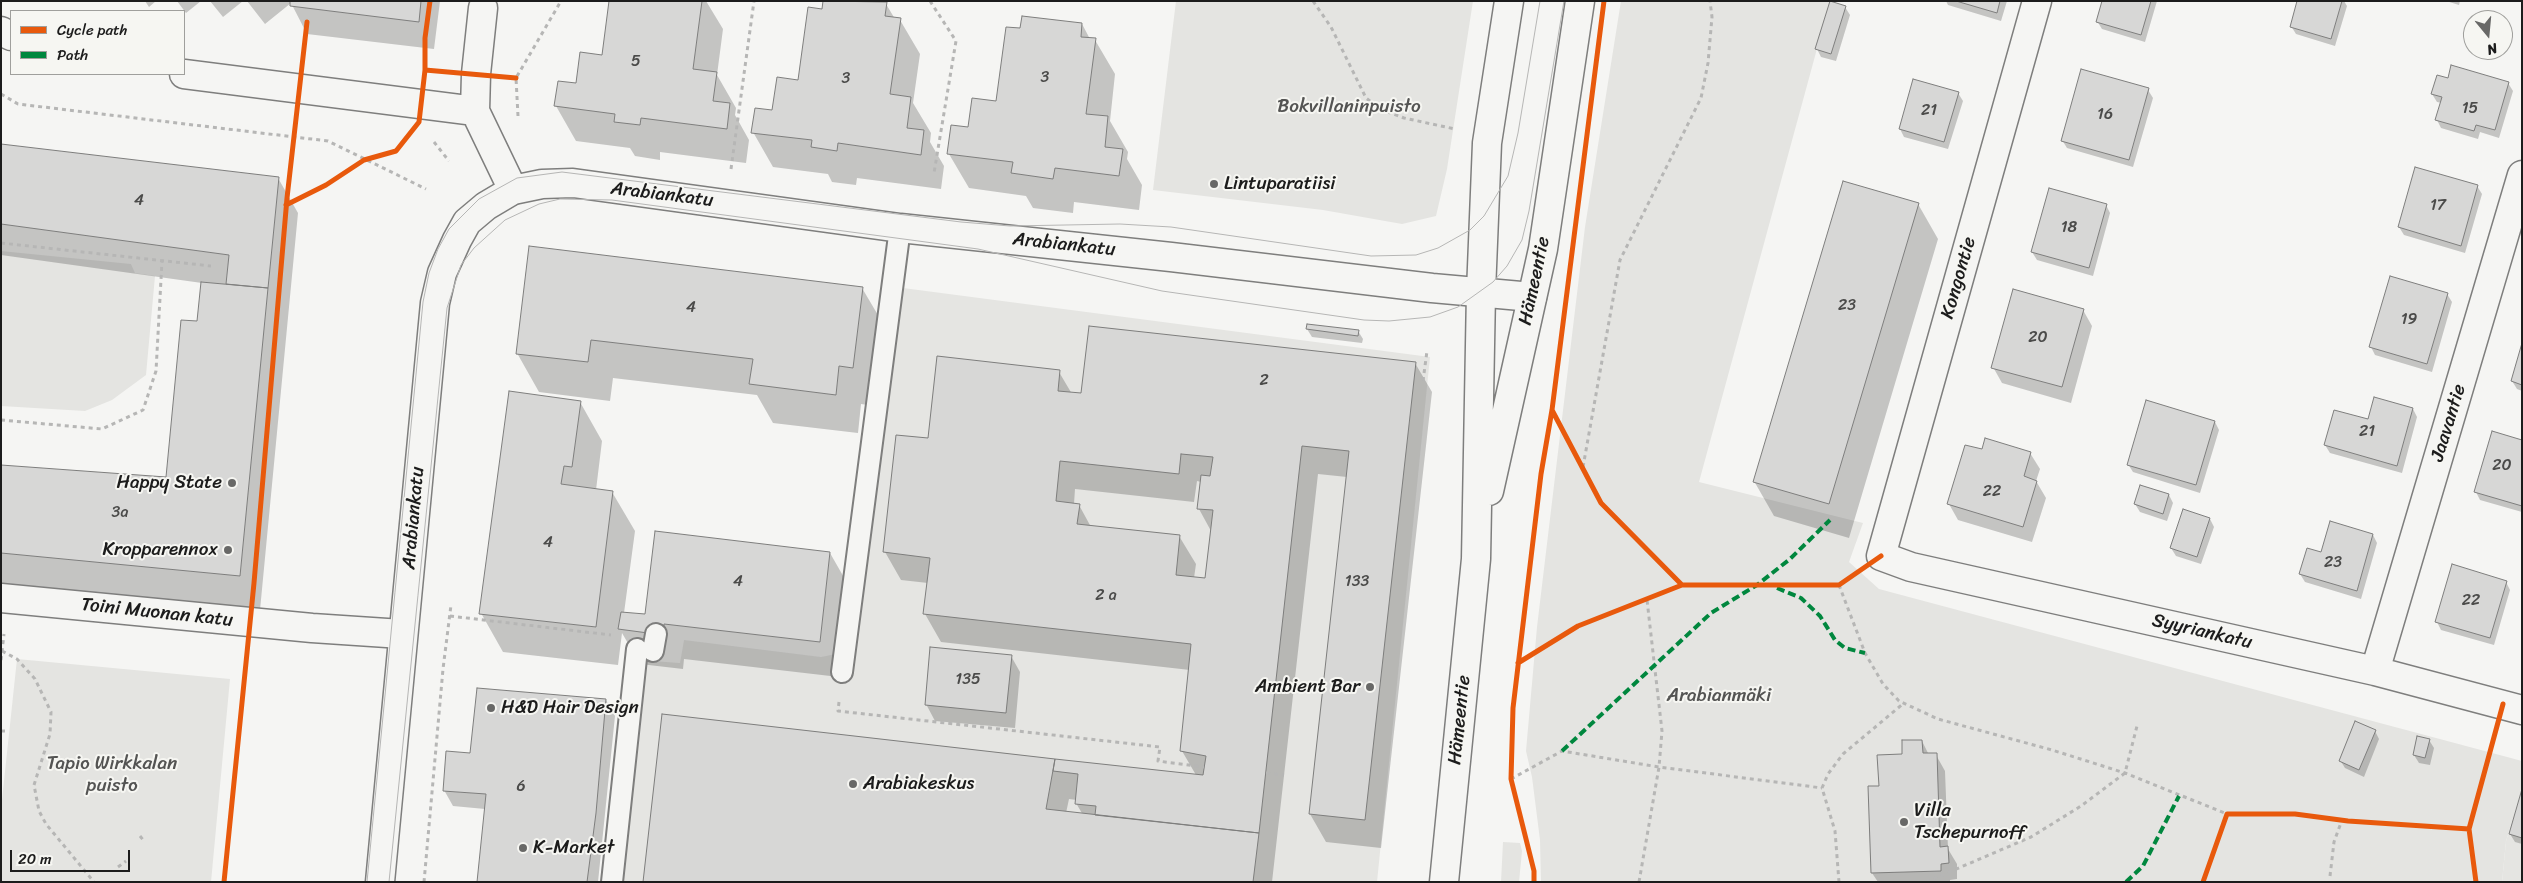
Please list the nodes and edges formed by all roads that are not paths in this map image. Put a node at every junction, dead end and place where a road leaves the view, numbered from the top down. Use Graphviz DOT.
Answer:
graph roads {
  1 [pos="1509,1"];
  2 [pos="1580,1"];
  3 [pos="2038,1"];
  4 [pos="483,8"];
  5 [pos="185,74"];
  6 [pos="475,112"];
  7 [pos="2522,175"];
  8 [pos="512,190"];
  9 [pos="900,228"];
  10 [pos="1481,292"];
  11 [pos="1532,297"];
  12 [pos="1881,556"];
  13 [pos="1476,559"];
  14 [pos="1,598"];
  15 [pos="402,634"];
  16 [pos="649,644"];
  17 [pos="2375,671"];
  18 [pos="842,672"];
  19 [pos="2522,710"];
  20 [pos="380,882"];
  21 [pos="612,882"];
  22 [pos="1444,882"];
  1 -- 10 [label="street, Hämeentie"];
  2 -- 11 [label="street, Hämeentie"];
  3 -- 12 [label="street, Kongontie"];
  4 -- 6 [label="street"];
  5 -- 6 [label="street"];
  6 -- 8 [label="street"];
  7 -- 17 [label="street, Jaavantie"];
  8 -- 9 [label="street, Arabiankatu"];
  8 -- 15 [label="street, Arabiankatu"];
  9 -- 10 [label="street, Arabiankatu"];
  9 -- 18 [label="lane"];
  10 -- 11 [label="street, Arabiankatu"];
  10 -- 13 [label="street, Hämeentie"];
  11 -- 13 [label="street, Hämeentie"];
  12 -- 17 [label="street, Syyriankatu"];
  13 -- 22 [label="street, Hämeentie"];
  14 -- 15 [label="street, Toini Muonan katu"];
  15 -- 20 [label="street, Arabiankatu"];
  16 -- 21 [label="lane"];
  17 -- 19 [label="street, Syyriankatu"];
}
